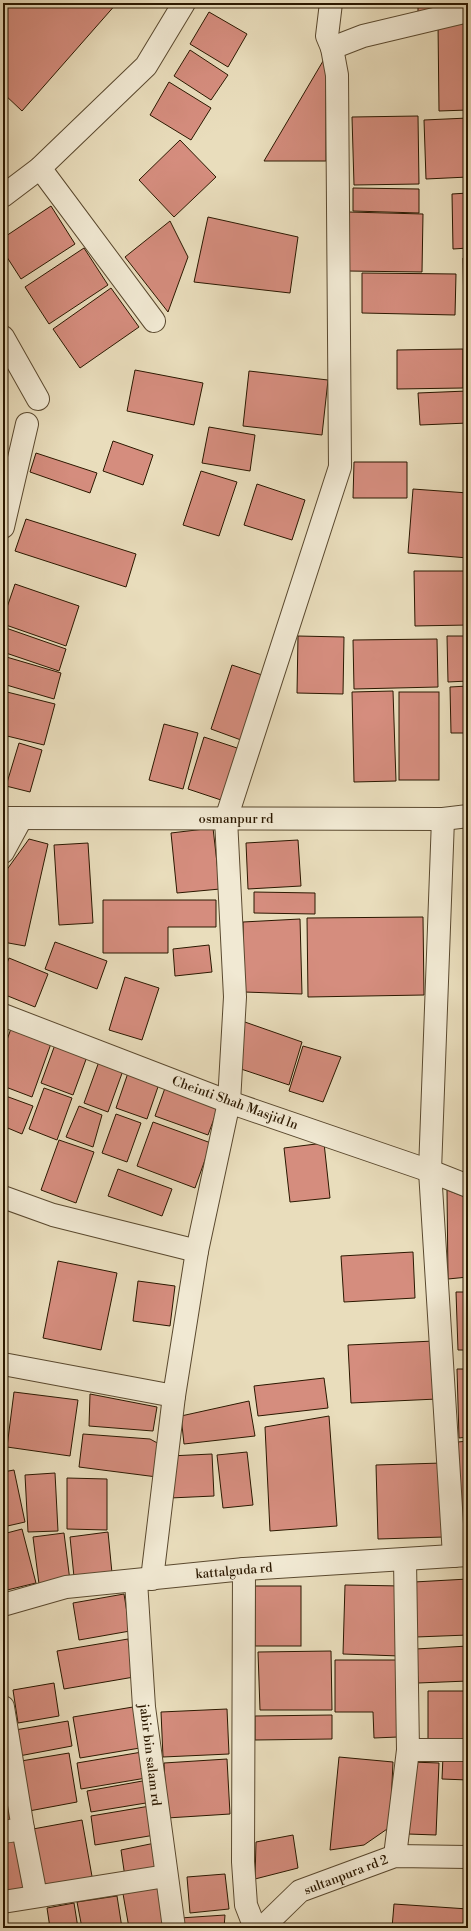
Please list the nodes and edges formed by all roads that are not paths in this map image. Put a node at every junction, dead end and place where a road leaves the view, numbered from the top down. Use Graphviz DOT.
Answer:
graph roads {
  1 [pos="184,3"];
  2 [pos="331,3"];
  3 [pos="468,11"];
  4 [pos="332,48"];
  5 [pos="40,168"];
  6 [pos="3,196"];
  7 [pos="154,321"];
  8 [pos="3,337"];
  9 [pos="38,399"];
  10 [pos="27,424"];
  11 [pos="3,527"];
  12 [pos="468,816"];
  13 [pos="12,818"];
  14 [pos="226,819"];
  15 [pos="443,819"];
  16 [pos="3,852"];
  17 [pos="3,1015"];
  18 [pos="229,1102"];
  19 [pos="430,1170"];
  20 [pos="468,1186"];
  21 [pos="3,1197"];
  22 [pos="197,1251"];
  23 [pos="3,1364"];
  24 [pos="174,1396"];
  25 [pos="461,1556"];
  26 [pos="405,1560"];
  27 [pos="244,1569"];
  28 [pos="144,1580"];
  29 [pos="3,1605"];
  30 [pos="3,1707"];
  31 [pos="408,1750"];
  32 [pos="468,1750"];
  33 [pos="13,1830"];
  34 [pos="395,1856"];
  35 [pos="468,1857"];
  36 [pos="166,1876"];
  37 [pos="36,1896"];
  38 [pos="3,1902"];
  39 [pos="174,1928"];
  40 [pos="255,1928"];
  41 [pos="262,1928"];
  1 -- 5 [label="street"];
  2 -- 4 [label="street"];
  3 -- 4 [label="street"];
  4 -- 14 [label="street"];
  5 -- 6 [label="street"];
  5 -- 7 [label="street"];
  8 -- 9 [label="street"];
  10 -- 11 [label="street"];
  12 -- 15 [label="street, osmanpur rd"];
  13 -- 14 [label="street, osmanpur rd"];
  13 -- 16 [label="street"];
  14 -- 15 [label="street, osmanpur rd"];
  14 -- 18 [label="street, jabir bin salam rd"];
  15 -- 19 [label="street"];
  17 -- 18 [label="street, Cheinti Shah Masjid ln"];
  18 -- 19 [label="street, Cheinti Shah Masjid ln"];
  18 -- 22 [label="street, jabir bin salam rd"];
  19 -- 20 [label="street, Cheinti Shah Masjid ln"];
  19 -- 25 [label="street"];
  21 -- 22 [label="street"];
  22 -- 24 [label="street, jabir bin salam rd"];
  23 -- 24 [label="street"];
  24 -- 28 [label="street, jabir bin salam rd"];
  25 -- 26 [label="street, kattalguda rd"];
  26 -- 27 [label="street, kattalguda rd"];
  26 -- 31 [label="street"];
  27 -- 28 [label="street, kattalguda rd"];
  27 -- 40 [label="street"];
  28 -- 29 [label="street, kattalguda rd"];
  28 -- 36 [label="street, jabir bin salam rd"];
  30 -- 33 [label="street"];
  31 -- 32 [label="street"];
  31 -- 34 [label="street"];
  33 -- 37 [label="street"];
  34 -- 35 [label="street, sultanpura rd 2"];
  34 -- 41 [label="street, sultanpura rd 2"];
  36 -- 37 [label="street"];
  36 -- 39 [label="street, jabir bin salam rd"];
  37 -- 38 [label="street"];
}
